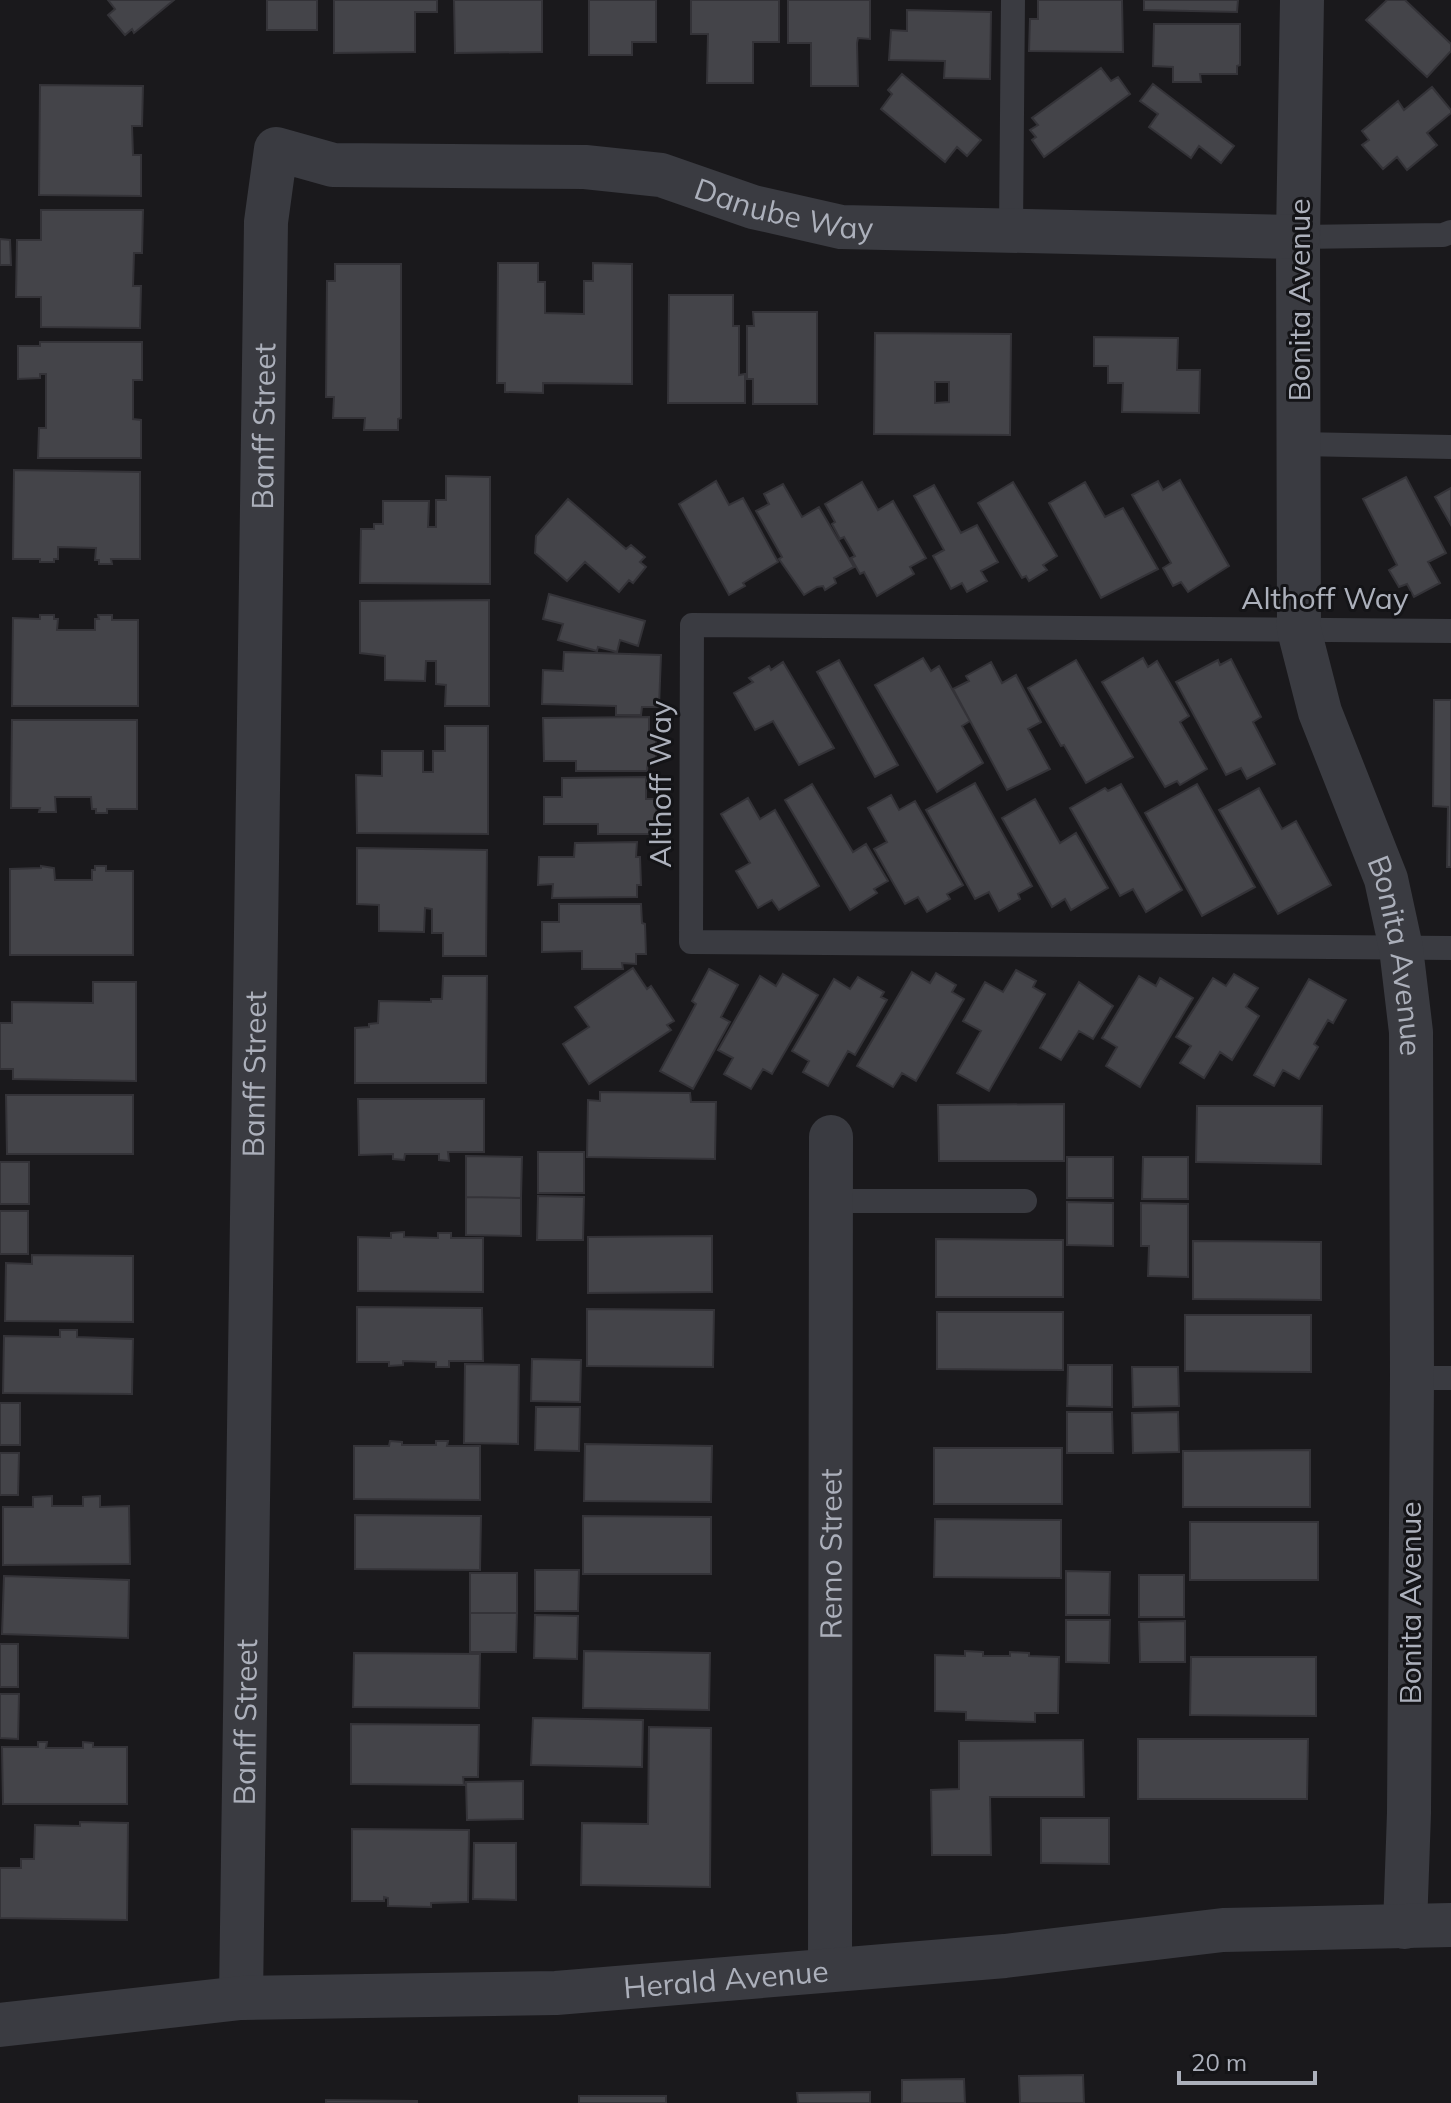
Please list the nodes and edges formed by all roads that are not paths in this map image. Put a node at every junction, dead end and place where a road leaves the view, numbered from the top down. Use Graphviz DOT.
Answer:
graph roads {
  1 [pos="1013,0"];
  2 [pos="1302,0"];
  3 [pos="276,149"];
  4 [pos="1011,229"];
  5 [pos="1451,232"];
  6 [pos="1298,237"];
  7 [pos="1299,444"];
  8 [pos="1451,447"];
  9 [pos="1299,630"];
  10 [pos="1451,631"];
  11 [pos="1401,948"];
  12 [pos="1451,948"];
  13 [pos="831,1137"];
  14 [pos="831,1201"];
  15 [pos="1025,1201"];
  16 [pos="1432,1378"];
  17 [pos="1451,1925"];
  18 [pos="1405,1927"];
  19 [pos="830,1970"];
  20 [pos="241,1998"];
  21 [pos="0,2025"];
  1 -- 4 [label="lane"];
  2 -- 6 [label="street, Bonita Avenue"];
  3 -- 4 [label="street, Danube Way"];
  3 -- 20 [label="street, Banff Street"];
  4 -- 6 [label="street, Danube Way"];
  5 -- 6 [label="lane"];
  6 -- 7 [label="street, Bonita Avenue"];
  7 -- 8 [label="lane"];
  7 -- 9 [label="street, Bonita Avenue"];
  9 -- 10 [label="lane, Althoff Way"];
  9 -- 11 [label="street, Bonita Avenue"];
  9 -- 11 [label="lane, Althoff Way"];
  11 -- 12 [label="lane, Althoff Way"];
  11 -- 16 [label="street, Bonita Avenue"];
  13 -- 14 [label="street, Remo Street"];
  14 -- 15 [label="lane"];
  14 -- 19 [label="street, Remo Street"];
  16 -- 18 [label="street, Bonita Avenue"];
  17 -- 18 [label="street, Herald Avenue"];
  18 -- 19 [label="street, Herald Avenue"];
  19 -- 20 [label="street, Herald Avenue"];
  20 -- 21 [label="street, Herald Avenue"];
}
